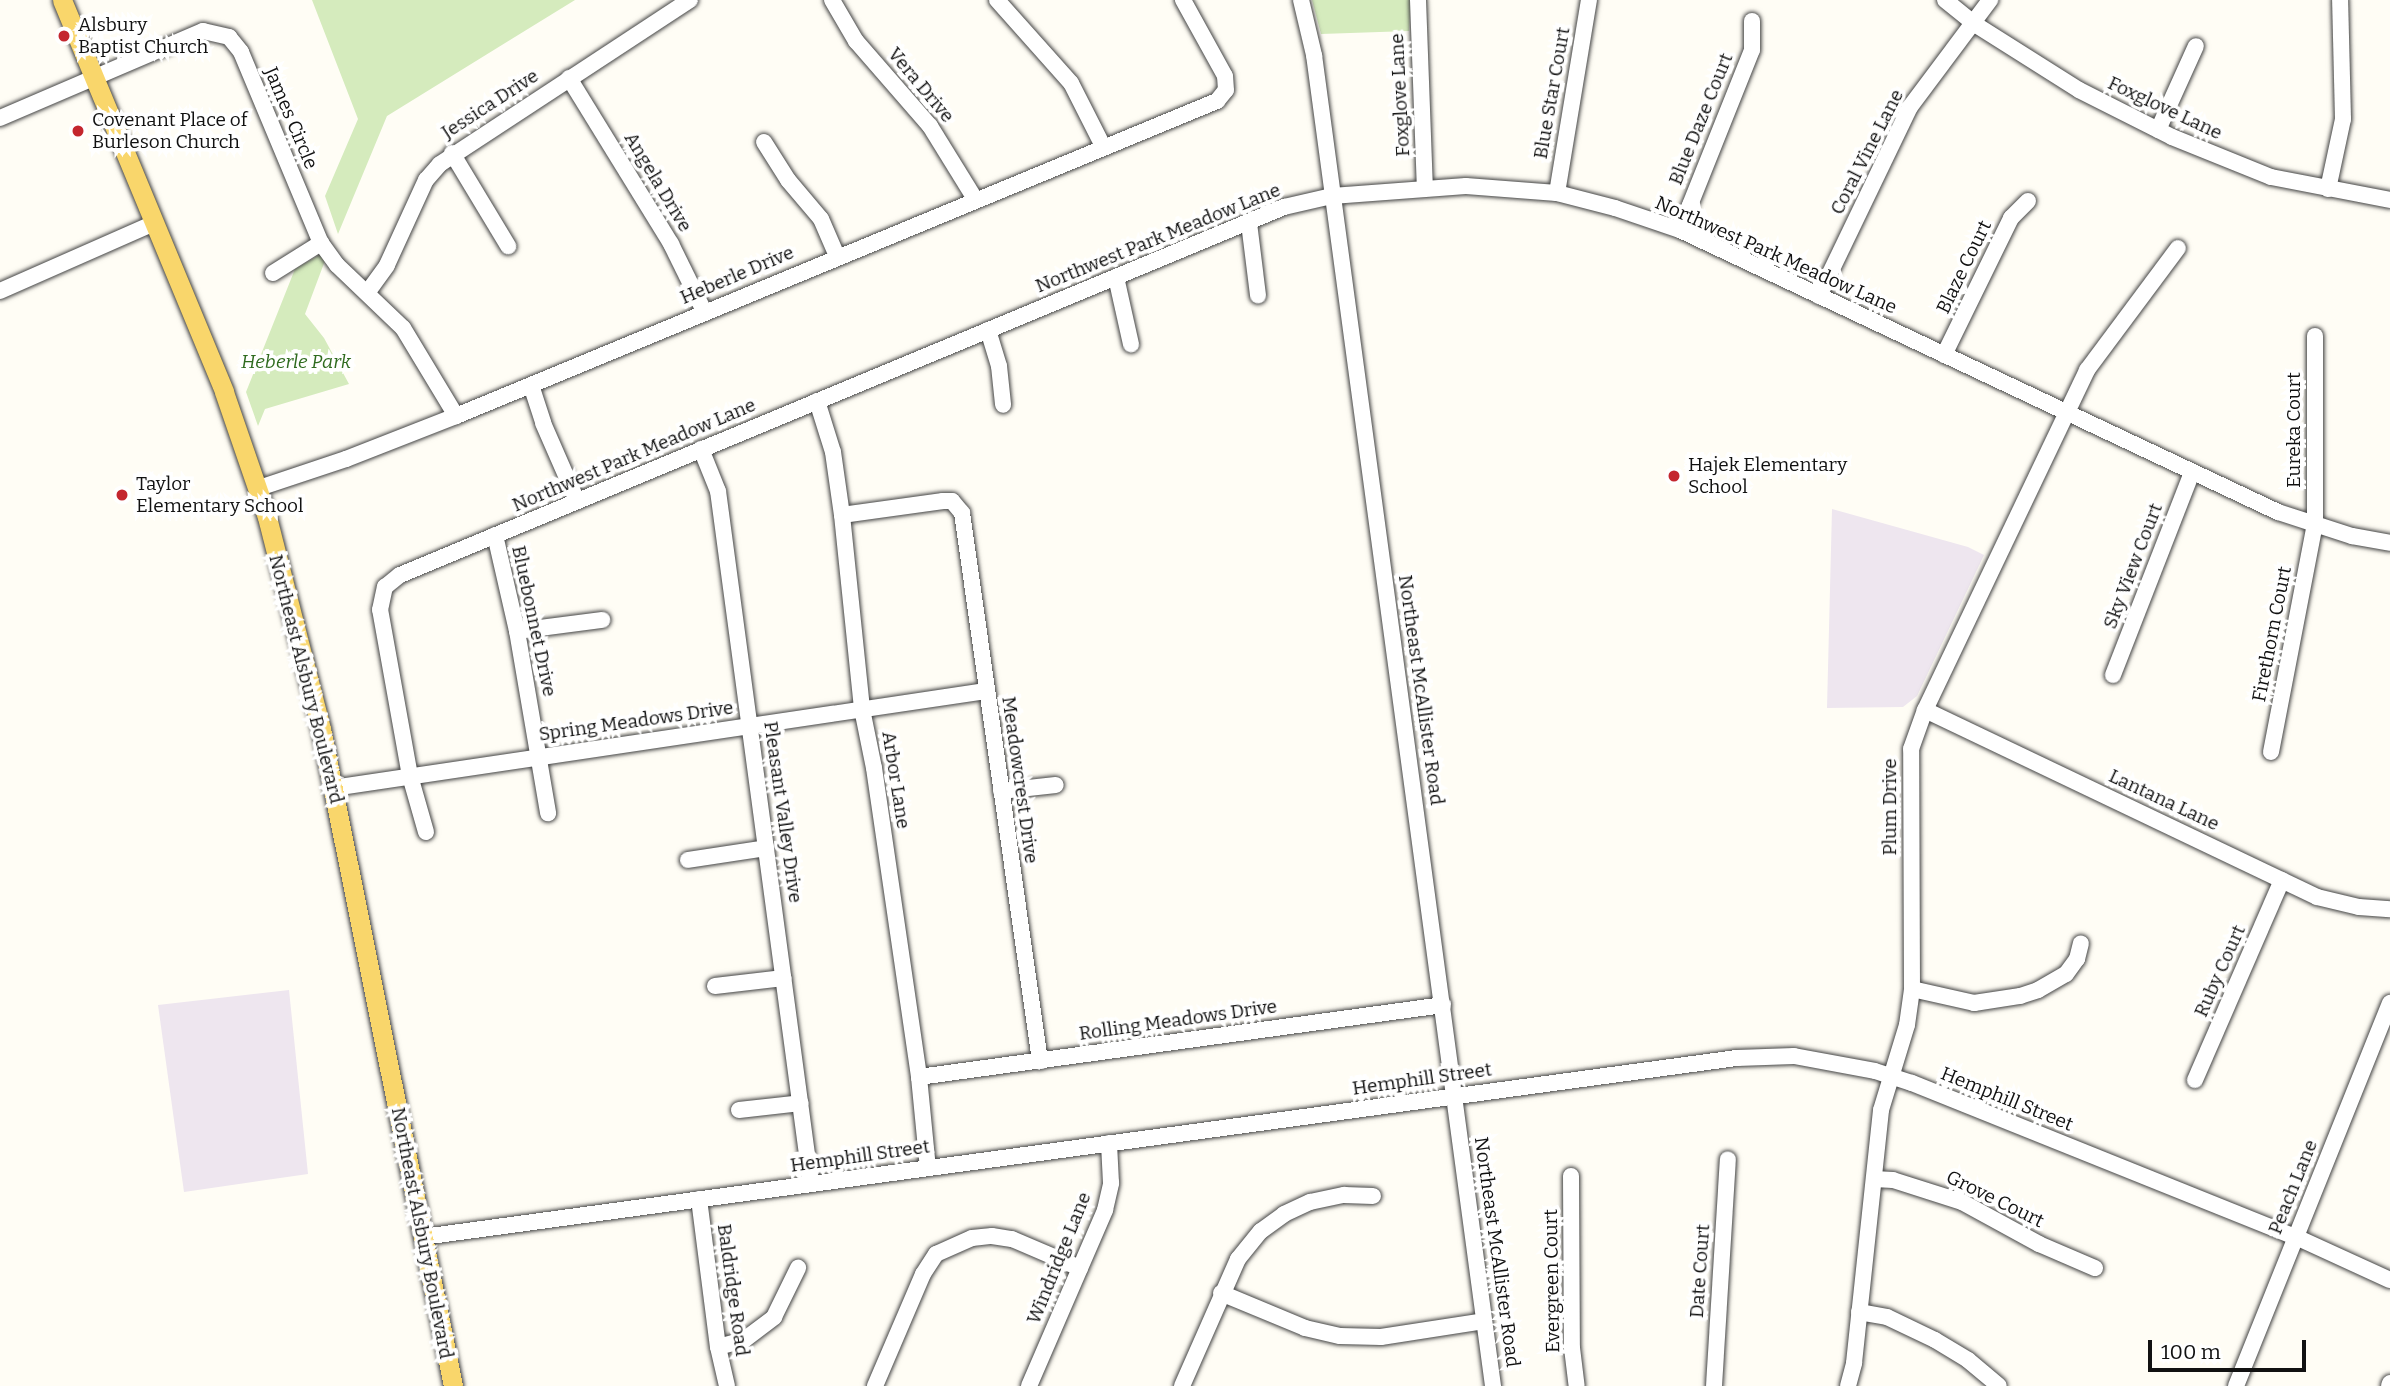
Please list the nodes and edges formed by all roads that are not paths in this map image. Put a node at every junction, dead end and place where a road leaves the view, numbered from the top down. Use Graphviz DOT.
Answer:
graph roads {
  1 [pos="62,0"];
  2 [pos="690,0"];
  3 [pos="832,0"];
  4 [pos="997,0"];
  5 [pos="1184,0"];
  6 [pos="1301,0"];
  7 [pos="1418,0"];
  8 [pos="1589,0"];
  9 [pos="1945,0"];
  10 [pos="1990,0"];
  11 [pos="2340,0"];
  12 [pos="1752,22"];
  13 [pos="1973,23"];
  14 [pos="2196,46"];
  15 [pos="95,77"];
  16 [pos="569,78"];
  17 [pos="0,118"];
  18 [pos="2158,130"];
  19 [pos="764,142"];
  20 [pos="1103,146"];
  21 [pos="452,153"];
  22 [pos="1425,187"];
  23 [pos="2328,189"];
  24 [pos="1557,193"];
  25 [pos="1332,196"];
  26 [pos="975,199"];
  27 [pos="2390,200"];
  28 [pos="2028,201"];
  29 [pos="154,223"];
  30 [pos="1249,223"];
  31 [pos="1680,230"];
  32 [pos="321,243"];
  33 [pos="508,246"];
  34 [pos="2178,248"];
  35 [pos="837,256"];
  36 [pos="273,272"];
  37 [pos="1116,276"];
  38 [pos="0,291"];
  39 [pos="367,293"];
  40 [pos="1258,295"];
  41 [pos="1819,296"];
  42 [pos="704,311"];
  43 [pos="988,330"];
  44 [pos="2315,336"];
  45 [pos="1131,344"];
  46 [pos="1944,355"];
  47 [pos="531,385"];
  48 [pos="817,401"];
  49 [pos="1003,405"];
  50 [pos="2068,412"];
  51 [pos="456,416"];
  52 [pos="701,449"];
  53 [pos="2192,472"];
  54 [pos="259,488"];
  55 [pos="577,501"];
  56 [pos="842,515"];
  57 [pos="2315,524"];
  58 [pos="495,536"];
  59 [pos="2390,543"];
  60 [pos="602,620"];
  61 [pos="517,631"];
  62 [pos="2113,675"];
  63 [pos="986,691"];
  64 [pos="862,709"];
  65 [pos="1925,710"];
  66 [pos="750,726"];
  67 [pos="2271,752"];
  68 [pos="540,757"];
  69 [pos="410,776"];
  70 [pos="1056,785"];
  71 [pos="333,788"];
  72 [pos="1001,791"];
  73 [pos="548,813"];
  74 [pos="426,832"];
  75 [pos="766,848"];
  76 [pos="688,860"];
  77 [pos="2282,880"];
  78 [pos="2390,909"];
  79 [pos="2081,943"];
  80 [pos="784,978"];
  81 [pos="715,986"];
  82 [pos="1912,989"];
  83 [pos="2390,1003"];
  84 [pos="1443,1005"];
  85 [pos="1040,1060"];
  86 [pos="1892,1076"];
  87 [pos="919,1077"];
  88 [pos="2195,1080"];
  89 [pos="1455,1096"];
  90 [pos="801,1103"];
  91 [pos="739,1110"];
  92 [pos="1109,1143"];
  93 [pos="1728,1159"];
  94 [pos="928,1168"];
  95 [pos="1571,1176"];
  96 [pos="1874,1179"];
  97 [pos="811,1184"];
  98 [pos="1373,1196"];
  99 [pos="699,1199"];
  100 [pos="423,1237"];
  101 [pos="2296,1237"];
  102 [pos="797,1268"];
  103 [pos="1080,1268"];
  104 [pos="2095,1268"];
  105 [pos="2390,1280"];
  106 [pos="1221,1293"];
  107 [pos="1859,1312"];
  108 [pos="1484,1321"];
  109 [pos="718,1346"];
  110 [pos="453,1386"];
  111 [pos="727,1386"];
  112 [pos="875,1386"];
  113 [pos="1029,1386"];
  114 [pos="1182,1386"];
  115 [pos="1493,1386"];
  116 [pos="1577,1386"];
  117 [pos="1714,1386"];
  118 [pos="1848,1386"];
  119 [pos="1999,1386"];
  120 [pos="2236,1386"];
  1 -- 15 [label="main road, Northeast Alsbury Boulevard"];
  2 -- 16 [label="street, Jessica Drive"];
  3 -- 26 [label="street, Vera Drive"];
  4 -- 20 [label="street"];
  5 -- 20 [label="street, Heberle Drive"];
  6 -- 25 [label="street, Northeast McAllister Road"];
  7 -- 22 [label="street, Foxglove Lane"];
  8 -- 24 [label="street, Blue Star Court"];
  9 -- 13 [label="street, Foxglove Lane"];
  10 -- 13 [label="street, Coral Vine Lane"];
  11 -- 23 [label="street"];
  12 -- 31 [label="street, Blue Daze Court"];
  13 -- 18 [label="street, Foxglove Lane"];
  13 -- 41 [label="street, Coral Vine Lane"];
  14 -- 18 [label="street"];
  15 -- 17 [label="street, James Circle"];
  15 -- 29 [label="main road, Northeast Alsbury Boulevard"];
  15 -- 32 [label="street, James Circle"];
  16 -- 21 [label="street, Jessica Drive"];
  16 -- 42 [label="street, Angela Drive"];
  18 -- 23 [label="street, Foxglove Lane"];
  19 -- 35 [label="street"];
  20 -- 26 [label="street, Heberle Drive"];
  21 -- 33 [label="street"];
  21 -- 39 [label="street, Jessica Drive"];
  22 -- 24 [label="street, Northwest Park Meadow Lane"];
  22 -- 25 [label="street, Northwest Park Meadow Lane"];
  23 -- 27 [label="street, Foxglove Lane"];
  24 -- 31 [label="street, Northwest Park Meadow Lane"];
  25 -- 30 [label="street, Northwest Park Meadow Lane"];
  25 -- 84 [label="street, Northeast McAllister Road"];
  26 -- 35 [label="street, Heberle Drive"];
  28 -- 46 [label="street, Blaze Court"];
  29 -- 38 [label="street"];
  29 -- 54 [label="main road, Northeast Alsbury Boulevard"];
  30 -- 37 [label="street, Northwest Park Meadow Lane"];
  30 -- 40 [label="street"];
  31 -- 41 [label="street, Northwest Park Meadow Lane"];
  32 -- 36 [label="street"];
  32 -- 39 [label="street, James Circle"];
  34 -- 50 [label="street, Plum Drive"];
  35 -- 42 [label="street, Heberle Drive"];
  37 -- 43 [label="street, Northwest Park Meadow Lane"];
  37 -- 45 [label="street"];
  39 -- 51 [label="street, James Circle"];
  41 -- 46 [label="street, Northwest Park Meadow Lane"];
  42 -- 47 [label="street, Heberle Drive"];
  43 -- 48 [label="street, Northwest Park Meadow Lane"];
  43 -- 49 [label="street"];
  44 -- 57 [label="street, Eureka Court"];
  46 -- 50 [label="street, Northwest Park Meadow Lane"];
  47 -- 51 [label="street, Heberle Drive"];
  47 -- 55 [label="street"];
  48 -- 52 [label="street, Northwest Park Meadow Lane"];
  48 -- 56 [label="street, Arbor Lane"];
  50 -- 53 [label="street, Northwest Park Meadow Lane"];
  50 -- 65 [label="street, Plum Drive"];
  51 -- 54 [label="street, Heberle Drive"];
  52 -- 55 [label="street, Northwest Park Meadow Lane"];
  52 -- 66 [label="street, Pleasant Valley Drive"];
  53 -- 57 [label="street, Northwest Park Meadow Lane"];
  53 -- 62 [label="street, Sky View Court"];
  54 -- 71 [label="main road, Northeast Alsbury Boulevard"];
  55 -- 58 [label="street, Northwest Park Meadow Lane"];
  56 -- 63 [label="street, Meadowcrest Drive"];
  56 -- 64 [label="street, Arbor Lane"];
  57 -- 59 [label="street, Northwest Park Meadow Lane"];
  57 -- 67 [label="street, Firethorn Court"];
  58 -- 61 [label="street, Bluebonnet Drive"];
  58 -- 69 [label="street, Northwest Park Meadow Lane"];
  60 -- 61 [label="street"];
  61 -- 68 [label="street, Bluebonnet Drive"];
  63 -- 64 [label="street, Spring Meadows Drive"];
  63 -- 72 [label="street, Meadowcrest Drive"];
  64 -- 66 [label="street, Spring Meadows Drive"];
  64 -- 87 [label="street, Arbor Lane"];
  65 -- 77 [label="street, Lantana Lane"];
  65 -- 82 [label="street, Plum Drive"];
  66 -- 68 [label="street, Spring Meadows Drive"];
  66 -- 75 [label="street, Pleasant Valley Drive"];
  68 -- 69 [label="street, Spring Meadows Drive"];
  68 -- 73 [label="street, Bluebonnet Drive"];
  69 -- 71 [label="street, Spring Meadows Drive"];
  69 -- 74 [label="street"];
  70 -- 72 [label="street"];
  71 -- 100 [label="main road, Northeast Alsbury Boulevard"];
  72 -- 85 [label="street, Meadowcrest Drive"];
  75 -- 76 [label="street"];
  75 -- 80 [label="street, Pleasant Valley Drive"];
  77 -- 78 [label="street, Lantana Lane"];
  77 -- 88 [label="street, Ruby Court"];
  79 -- 82 [label="street"];
  80 -- 81 [label="street"];
  80 -- 90 [label="street, Pleasant Valley Drive"];
  82 -- 86 [label="street, Plum Drive"];
  83 -- 101 [label="street, Peach Lane"];
  84 -- 85 [label="street, Rolling Meadows Drive"];
  84 -- 89 [label="street, Northeast McAllister Road"];
  85 -- 87 [label="street, Rolling Meadows Drive"];
  86 -- 89 [label="street, Hemphill Street"];
  86 -- 96 [label="street, Plum Drive"];
  86 -- 101 [label="street, Hemphill Street"];
  87 -- 94 [label="street, Arbor Lane"];
  89 -- 92 [label="street, Hemphill Street"];
  89 -- 108 [label="street, Northeast McAllister Road"];
  90 -- 91 [label="street"];
  90 -- 97 [label="street, Pleasant Valley Drive"];
  92 -- 94 [label="street, Hemphill Street"];
  92 -- 103 [label="street, Windridge Lane"];
  93 -- 117 [label="street, Date Court"];
  94 -- 97 [label="street, Hemphill Street"];
  95 -- 116 [label="street, Evergreen Court"];
  96 -- 104 [label="street, Grove Court"];
  96 -- 107 [label="street, Plum Drive"];
  97 -- 99 [label="street, Hemphill Street"];
  98 -- 106 [label="street"];
  99 -- 100 [label="street, Hemphill Street"];
  99 -- 109 [label="street, Baldridge Road"];
  100 -- 110 [label="main road, Northeast Alsbury Boulevard"];
  101 -- 105 [label="street, Hemphill Street"];
  101 -- 120 [label="street, Peach Lane"];
  102 -- 109 [label="street"];
  103 -- 112 [label="street"];
  103 -- 113 [label="street, Windridge Lane"];
  106 -- 108 [label="street"];
  106 -- 114 [label="street"];
  107 -- 118 [label="street, Plum Drive"];
  107 -- 119 [label="street"];
  108 -- 115 [label="street, Northeast McAllister Road"];
  109 -- 111 [label="street, Baldridge Road"];
}
